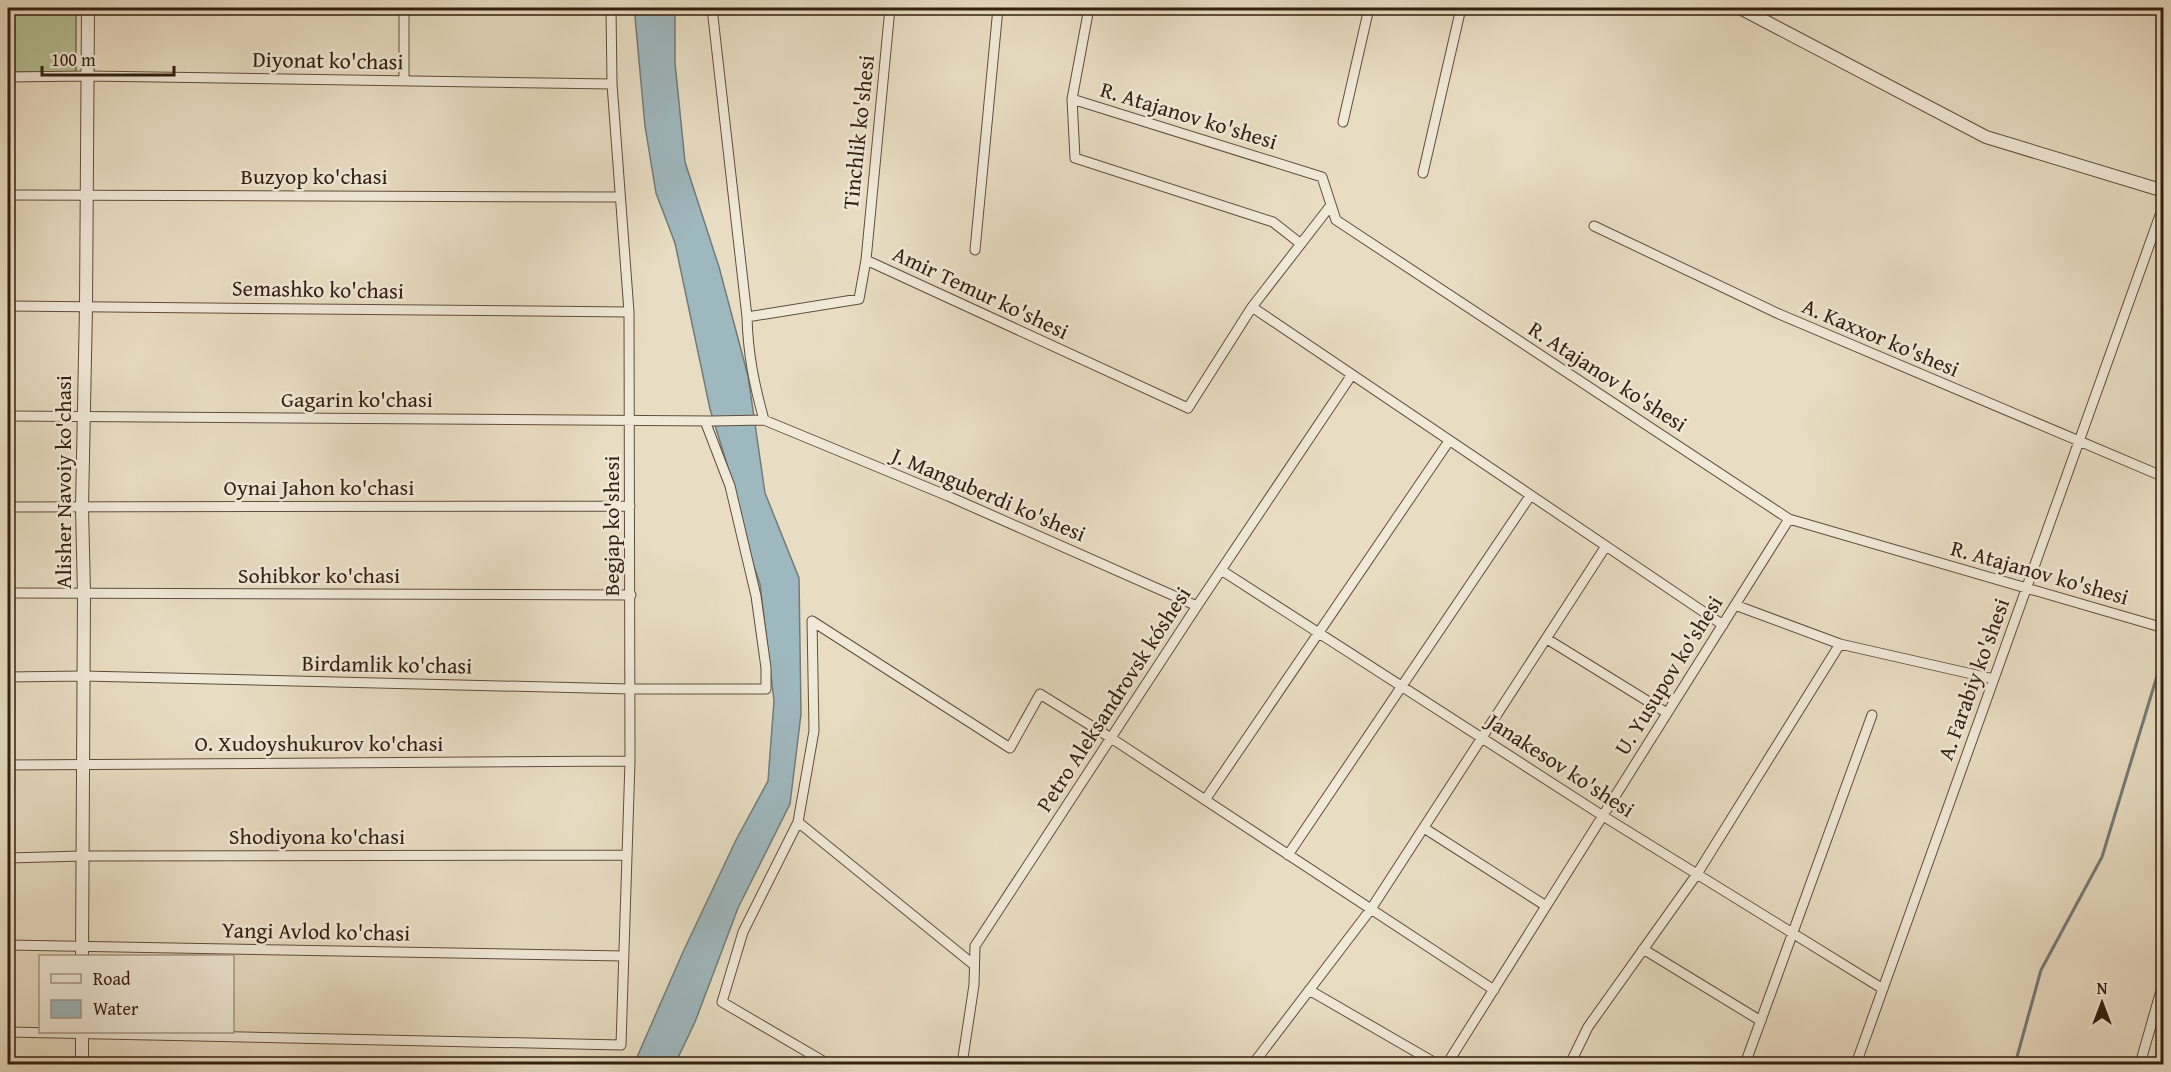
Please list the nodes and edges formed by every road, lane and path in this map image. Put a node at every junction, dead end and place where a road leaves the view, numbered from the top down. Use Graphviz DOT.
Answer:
graph roads {
  1 [pos="88,8"];
  2 [pos="404,8"];
  3 [pos="611,8"];
  4 [pos="712,8"];
  5 [pos="890,8"];
  6 [pos="998,8"];
  7 [pos="1089,8"];
  8 [pos="1369,8"];
  9 [pos="1461,8"];
  10 [pos="1740,8"];
  11 [pos="8,76"];
  12 [pos="88,76"];
  13 [pos="404,81"];
  14 [pos="612,84"];
  15 [pos="1072,99"];
  16 [pos="1343,122"];
  17 [pos="1423,173"];
  18 [pos="2163,191"];
  19 [pos="8,195"];
  20 [pos="87,195"];
  21 [pos="620,197"];
  22 [pos="2163,204"];
  23 [pos="1331,205"];
  24 [pos="1594,226"];
  25 [pos="1301,244"];
  26 [pos="975,250"];
  27 [pos="866,260"];
  28 [pos="8,306"];
  29 [pos="86,306"];
  30 [pos="1252,307"];
  31 [pos="629,312"];
  32 [pos="747,317"];
  33 [pos="1351,376"];
  34 [pos="8,416"];
  35 [pos="82,417"];
  36 [pos="629,420"];
  37 [pos="760,420"];
  38 [pos="709,421"];
  39 [pos="1449,441"];
  40 [pos="2079,443"];
  41 [pos="2157,474"];
  42 [pos="1530,496"];
  43 [pos="630,506"];
  44 [pos="8,507"];
  45 [pos="82,507"];
  46 [pos="1789,519"];
  47 [pos="1606,546"];
  48 [pos="1221,570"];
  49 [pos="2026,589"];
  50 [pos="8,593"];
  51 [pos="84,594"];
  52 [pos="631,596"];
  53 [pos="1735,605"];
  54 [pos="1197,606"];
  55 [pos="1723,625"];
  56 [pos="2163,628"];
  57 [pos="1319,633"];
  58 [pos="1546,639"];
  59 [pos="1840,645"];
  60 [pos="83,676"];
  61 [pos="8,677"];
  62 [pos="1994,679"];
  63 [pos="1402,687"];
  64 [pos="630,689"];
  65 [pos="1667,713"];
  66 [pos="1872,715"];
  67 [pos="1111,738"];
  68 [pos="1483,738"];
  69 [pos="630,761"];
  70 [pos="83,764"];
  71 [pos="8,765"];
  72 [pos="1205,800"];
  73 [pos="1603,816"];
  74 [pos="798,822"];
  75 [pos="1424,828"];
  76 [pos="627,855"];
  77 [pos="1288,855"];
  78 [pos="82,856"];
  79 [pos="8,858"];
  80 [pos="1697,874"];
  81 [pos="1546,906"];
  82 [pos="1371,909"];
  83 [pos="1793,933"];
  84 [pos="8,945"];
  85 [pos="1643,949"];
  86 [pos="82,951"];
  87 [pos="624,956"];
  88 [pos="974,965"];
  89 [pos="2163,980"];
  90 [pos="1883,989"];
  91 [pos="1309,990"];
  92 [pos="1494,990"];
  93 [pos="1761,1021"];
  94 [pos="8,1032"];
  95 [pos="39,1032"];
  96 [pos="82,1033"];
  97 [pos="123,1033"];
  98 [pos="82,1065"];
  99 [pos="828,1065"];
  100 [pos="962,1065"];
  101 [pos="1253,1065"];
  102 [pos="1437,1065"];
  103 [pos="1447,1065"];
  104 [pos="1570,1065"];
  105 [pos="1744,1065"];
  106 [pos="1856,1065"];
  107 [pos="2140,1065"];
  1 -- 12 [label="street, Alisher Navoiy ko'chasi"];
  2 -- 13 [label="street"];
  3 -- 14 [label="street, Begjap ko'shesi"];
  4 -- 32 [label="street"];
  5 -- 27 [label="street, Tinchlik ko'shesi"];
  6 -- 26 [label="street"];
  7 -- 15 [label="street"];
  8 -- 16 [label="street"];
  9 -- 17 [label="street"];
  10 -- 18 [label="street"];
  11 -- 12 [label="street, Diyonat ko'chasi"];
  12 -- 13 [label="street, Diyonat ko'chasi"];
  12 -- 20 [label="street, Alisher Navoiy ko'chasi"];
  13 -- 14 [label="street, Diyonat ko'chasi"];
  14 -- 21 [label="street, Begjap ko'shesi"];
  15 -- 23 [label="street, R. Atajanov ko'shesi"];
  15 -- 25 [label="street"];
  19 -- 20 [label="street, Buzyop ko'chasi"];
  20 -- 21 [label="street, Buzyop ko'chasi"];
  20 -- 29 [label="street, Alisher Navoiy ko'chasi"];
  21 -- 31 [label="street, Begjap ko'shesi"];
  22 -- 40 [label="street, A. Farabiy ko'shesi"];
  23 -- 25 [label="street"];
  23 -- 46 [label="street, R. Atajanov ko'shesi"];
  24 -- 40 [label="street, A. Kaxxor ko'shesi"];
  25 -- 30 [label="street"];
  27 -- 30 [label="street, Amir Temur ko'shesi"];
  27 -- 32 [label="street, Amir Temur ko'shesi"];
  28 -- 29 [label="street, Semashko ko'chasi"];
  29 -- 31 [label="street, Semashko ko'chasi"];
  29 -- 35 [label="street, Alisher Navoiy ko'chasi"];
  30 -- 33 [label="street"];
  31 -- 36 [label="street, Begjap ko'shesi"];
  32 -- 37 [label="street"];
  33 -- 39 [label="street"];
  33 -- 48 [label="street, Petro Aleksandrovsk kóshesi"];
  34 -- 35 [label="street, Gagarin ko'chasi"];
  35 -- 36 [label="street, Gagarin ko'chasi"];
  35 -- 45 [label="street, Alisher Navoiy ko'chasi"];
  36 -- 38 [label="street, Gagarin ko'chasi"];
  36 -- 43 [label="street, Begjap ko'shesi"];
  37 -- 38 [label="street, Gagarin ko'chasi"];
  37 -- 54 [label="street, J. Manguberdi ko'shesi"];
  38 -- 64 [label="street, Birdamlik ko'chasi"];
  39 -- 42 [label="street"];
  39 -- 57 [label="street"];
  40 -- 41 [label="street, A. Kaxxor ko'shesi"];
  40 -- 49 [label="street, A. Farabiy ko'shesi"];
  42 -- 47 [label="street"];
  42 -- 63 [label="street"];
  43 -- 45 [label="street, Oynai Jahon ko'chasi"];
  43 -- 52 [label="street, Begjap ko'shesi"];
  44 -- 45 [label="street, Oynai Jahon ko'chasi"];
  45 -- 51 [label="street, Alisher Navoiy ko'chasi"];
  46 -- 49 [label="street, R. Atajanov ko'shesi"];
  46 -- 53 [label="street, U. Yusupov ko'shesi"];
  47 -- 55 [label="street"];
  47 -- 58 [label="street"];
  48 -- 54 [label="street, Petro Aleksandrovsk kóshesi"];
  48 -- 57 [label="street, Janakesov ko'shesi"];
  49 -- 56 [label="street, R. Atajanov ko'shesi"];
  49 -- 62 [label="street, A. Farabiy ko'shesi"];
  50 -- 51 [label="street, Sohibkor ko'chasi"];
  51 -- 52 [label="street, Sohibkor ko'chasi"];
  51 -- 60 [label="street, Alisher Navoiy ko'chasi"];
  52 -- 64 [label="street, Begjap ko'shesi"];
  53 -- 55 [label="street, U. Yusupov ko'shesi"];
  53 -- 59 [label="street"];
  54 -- 67 [label="street, Petro Aleksandrovsk kóshesi"];
  55 -- 65 [label="street, U. Yusupov ko'shesi"];
  57 -- 63 [label="street, Janakesov ko'shesi"];
  57 -- 72 [label="street"];
  58 -- 65 [label="street"];
  58 -- 68 [label="street"];
  59 -- 62 [label="street"];
  59 -- 80 [label="street"];
  60 -- 61 [label="street, Birdamlik ko'chasi"];
  60 -- 64 [label="street, Birdamlik ko'chasi"];
  60 -- 70 [label="street, Alisher Navoiy ko'chasi"];
  62 -- 90 [label="street, A. Farabiy ko'shesi"];
  63 -- 68 [label="street, Janakesov ko'shesi"];
  63 -- 77 [label="street"];
  64 -- 69 [label="street, Begjap ko'shesi"];
  65 -- 73 [label="street, U. Yusupov ko'shesi"];
  66 -- 83 [label="street"];
  67 -- 72 [label="street"];
  67 -- 74 [label="street"];
  67 -- 88 [label="street, Petro Aleksandrovsk kóshesi"];
  68 -- 73 [label="street, Janakesov ko'shesi"];
  68 -- 75 [label="street"];
  69 -- 70 [label="street, O. Xudoyshukurov ko'chasi"];
  69 -- 76 [label="street, Begjap ko'shesi"];
  70 -- 71 [label="street, O. Xudoyshukurov ko'chasi"];
  70 -- 78 [label="street, Alisher Navoiy ko'chasi"];
  72 -- 77 [label="street"];
  73 -- 80 [label="street, Janakesov ko'shesi"];
  73 -- 81 [label="street, U. Yusupov ko'shesi"];
  74 -- 88 [label="street"];
  74 -- 99 [label="street"];
  75 -- 81 [label="street"];
  75 -- 82 [label="street"];
  76 -- 78 [label="street, Shodiyona ko'chasi"];
  76 -- 87 [label="street, Begjap ko'shesi"];
  77 -- 82 [label="street"];
  78 -- 79 [label="street, Shodiyona ko'chasi"];
  78 -- 86 [label="street, Alisher Navoiy ko'chasi"];
  80 -- 83 [label="street, Janakesov ko'shesi"];
  80 -- 85 [label="street"];
  81 -- 92 [label="street, U. Yusupov ko'shesi"];
  82 -- 91 [label="street"];
  82 -- 92 [label="street"];
  83 -- 90 [label="street, Janakesov ko'shesi"];
  83 -- 93 [label="street"];
  84 -- 86 [label="street, Yangi Avlod ko'chasi"];
  85 -- 93 [label="street"];
  85 -- 104 [label="street"];
  86 -- 87 [label="street, Yangi Avlod ko'chasi"];
  87 -- 97 [label="street, Begjap ko'shesi"];
  88 -- 100 [label="street, Petro Aleksandrovsk kóshesi"];
  89 -- 107 [label="street"];
  90 -- 106 [label="street, A. Farabiy ko'shesi"];
  91 -- 101 [label="street"];
  91 -- 102 [label="street"];
  92 -- 103 [label="street, U. Yusupov ko'shesi"];
  93 -- 105 [label="street"];
  94 -- 95 [label="street"];
  96 -- 98 [label="street"];
}
